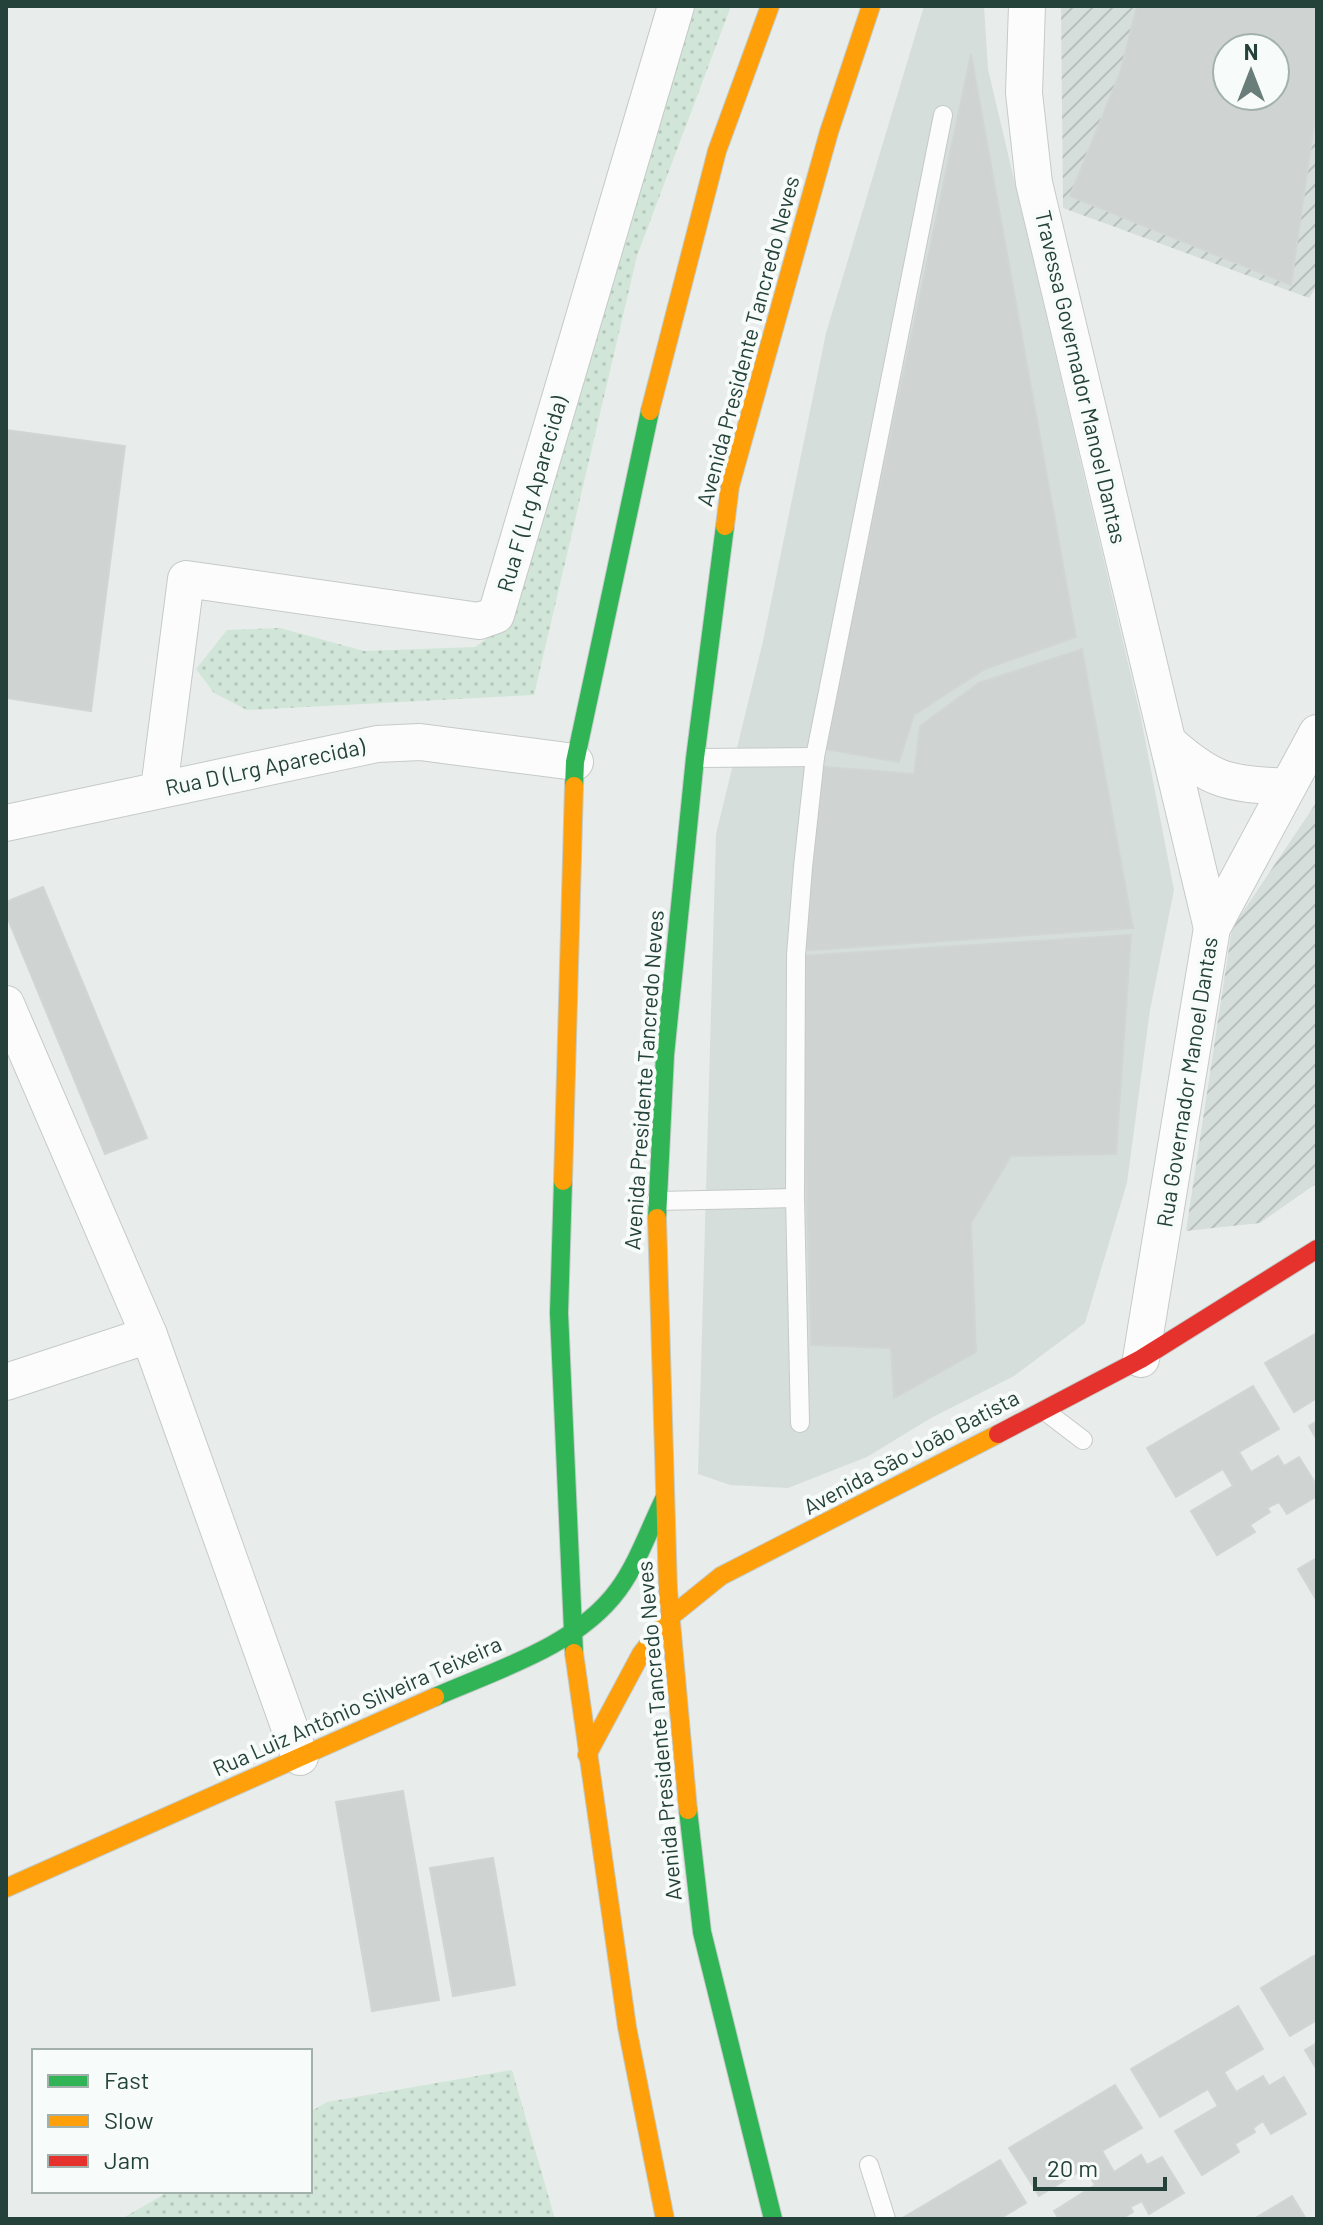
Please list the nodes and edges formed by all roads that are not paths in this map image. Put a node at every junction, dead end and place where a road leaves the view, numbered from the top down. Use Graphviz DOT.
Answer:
graph roads {
  1 [pos="676,6"];
  2 [pos="770,6"];
  3 [pos="871,6"];
  4 [pos="1027,6"];
  5 [pos="943,115"];
  6 [pos="1317,733"];
  7 [pos="1169,743"];
  8 [pos="815,757"];
  9 [pos="695,758"];
  10 [pos="575,762"];
  11 [pos="1287,787"];
  12 [pos="159,789"];
  13 [pos="6,823"];
  14 [pos="1212,928"];
  15 [pos="6,1004"];
  16 [pos="795,1198"];
  17 [pos="656,1201"];
  18 [pos="1317,1249"];
  19 [pos="149,1335"];
  20 [pos="1141,1359"];
  21 [pos="6,1382"];
  22 [pos="1043,1409"];
  23 [pos="800,1423"];
  24 [pos="1083,1440"];
  25 [pos="665,1497"];
  26 [pos="669,1618"];
  27 [pos="571,1630"];
  28 [pos="587,1755"];
  29 [pos="300,1757"];
  30 [pos="6,1888"];
  31 [pos="869,2165"];
  32 [pos="665,2219"];
  33 [pos="773,2219"];
  34 [pos="886,2219"];
  1 -- 12 [label="street, Rua F (Lrg Aparecida)"];
  2 -- 10 [label="main road"];
  3 -- 9 [label="main road, Avenida Presidente Tancredo Neves"];
  4 -- 7 [label="street, Travessa Governador Manoel Dantas"];
  5 -- 8 [label="lane"];
  6 -- 11 [label="street, Rua Governador Manoel Dantas"];
  7 -- 11 [label="street"];
  7 -- 14 [label="street, Travessa Governador Manoel Dantas"];
  8 -- 9 [label="lane"];
  8 -- 16 [label="lane"];
  9 -- 17 [label="main road, Avenida Presidente Tancredo Neves"];
  10 -- 12 [label="street, Rua D (Lrg Aparecida)"];
  10 -- 27 [label="main road"];
  11 -- 14 [label="street, Rua Governador Manoel Dantas"];
  12 -- 13 [label="street, Rua D (Lrg Aparecida)"];
  14 -- 20 [label="street, Rua Governador Manoel Dantas"];
  15 -- 19 [label="street"];
  16 -- 17 [label="lane"];
  16 -- 23 [label="lane"];
  17 -- 25 [label="main road, Avenida Presidente Tancredo Neves"];
  18 -- 20 [label="main road, Avenida São João Batista"];
  19 -- 21 [label="street"];
  19 -- 29 [label="street"];
  20 -- 22 [label="main road, Avenida São João Batista"];
  22 -- 24 [label="lane"];
  22 -- 26 [label="main road, Avenida São João Batista"];
  25 -- 26 [label="main road, Avenida Presidente Tancredo Neves"];
  25 -- 27 [label="main road, Rua Luiz Antônio Silveira Teixeira"];
  26 -- 28 [label="main road, Avenida São João Batista"];
  26 -- 33 [label="main road, Avenida Presidente Tancredo Neves"];
  27 -- 28 [label="main road"];
  27 -- 29 [label="main road, Rua Luiz Antônio Silveira Teixeira"];
  28 -- 32 [label="main road"];
  29 -- 30 [label="main road, Rua Luiz Antônio Silveira Teixeira"];
  31 -- 34 [label="lane"];
}
